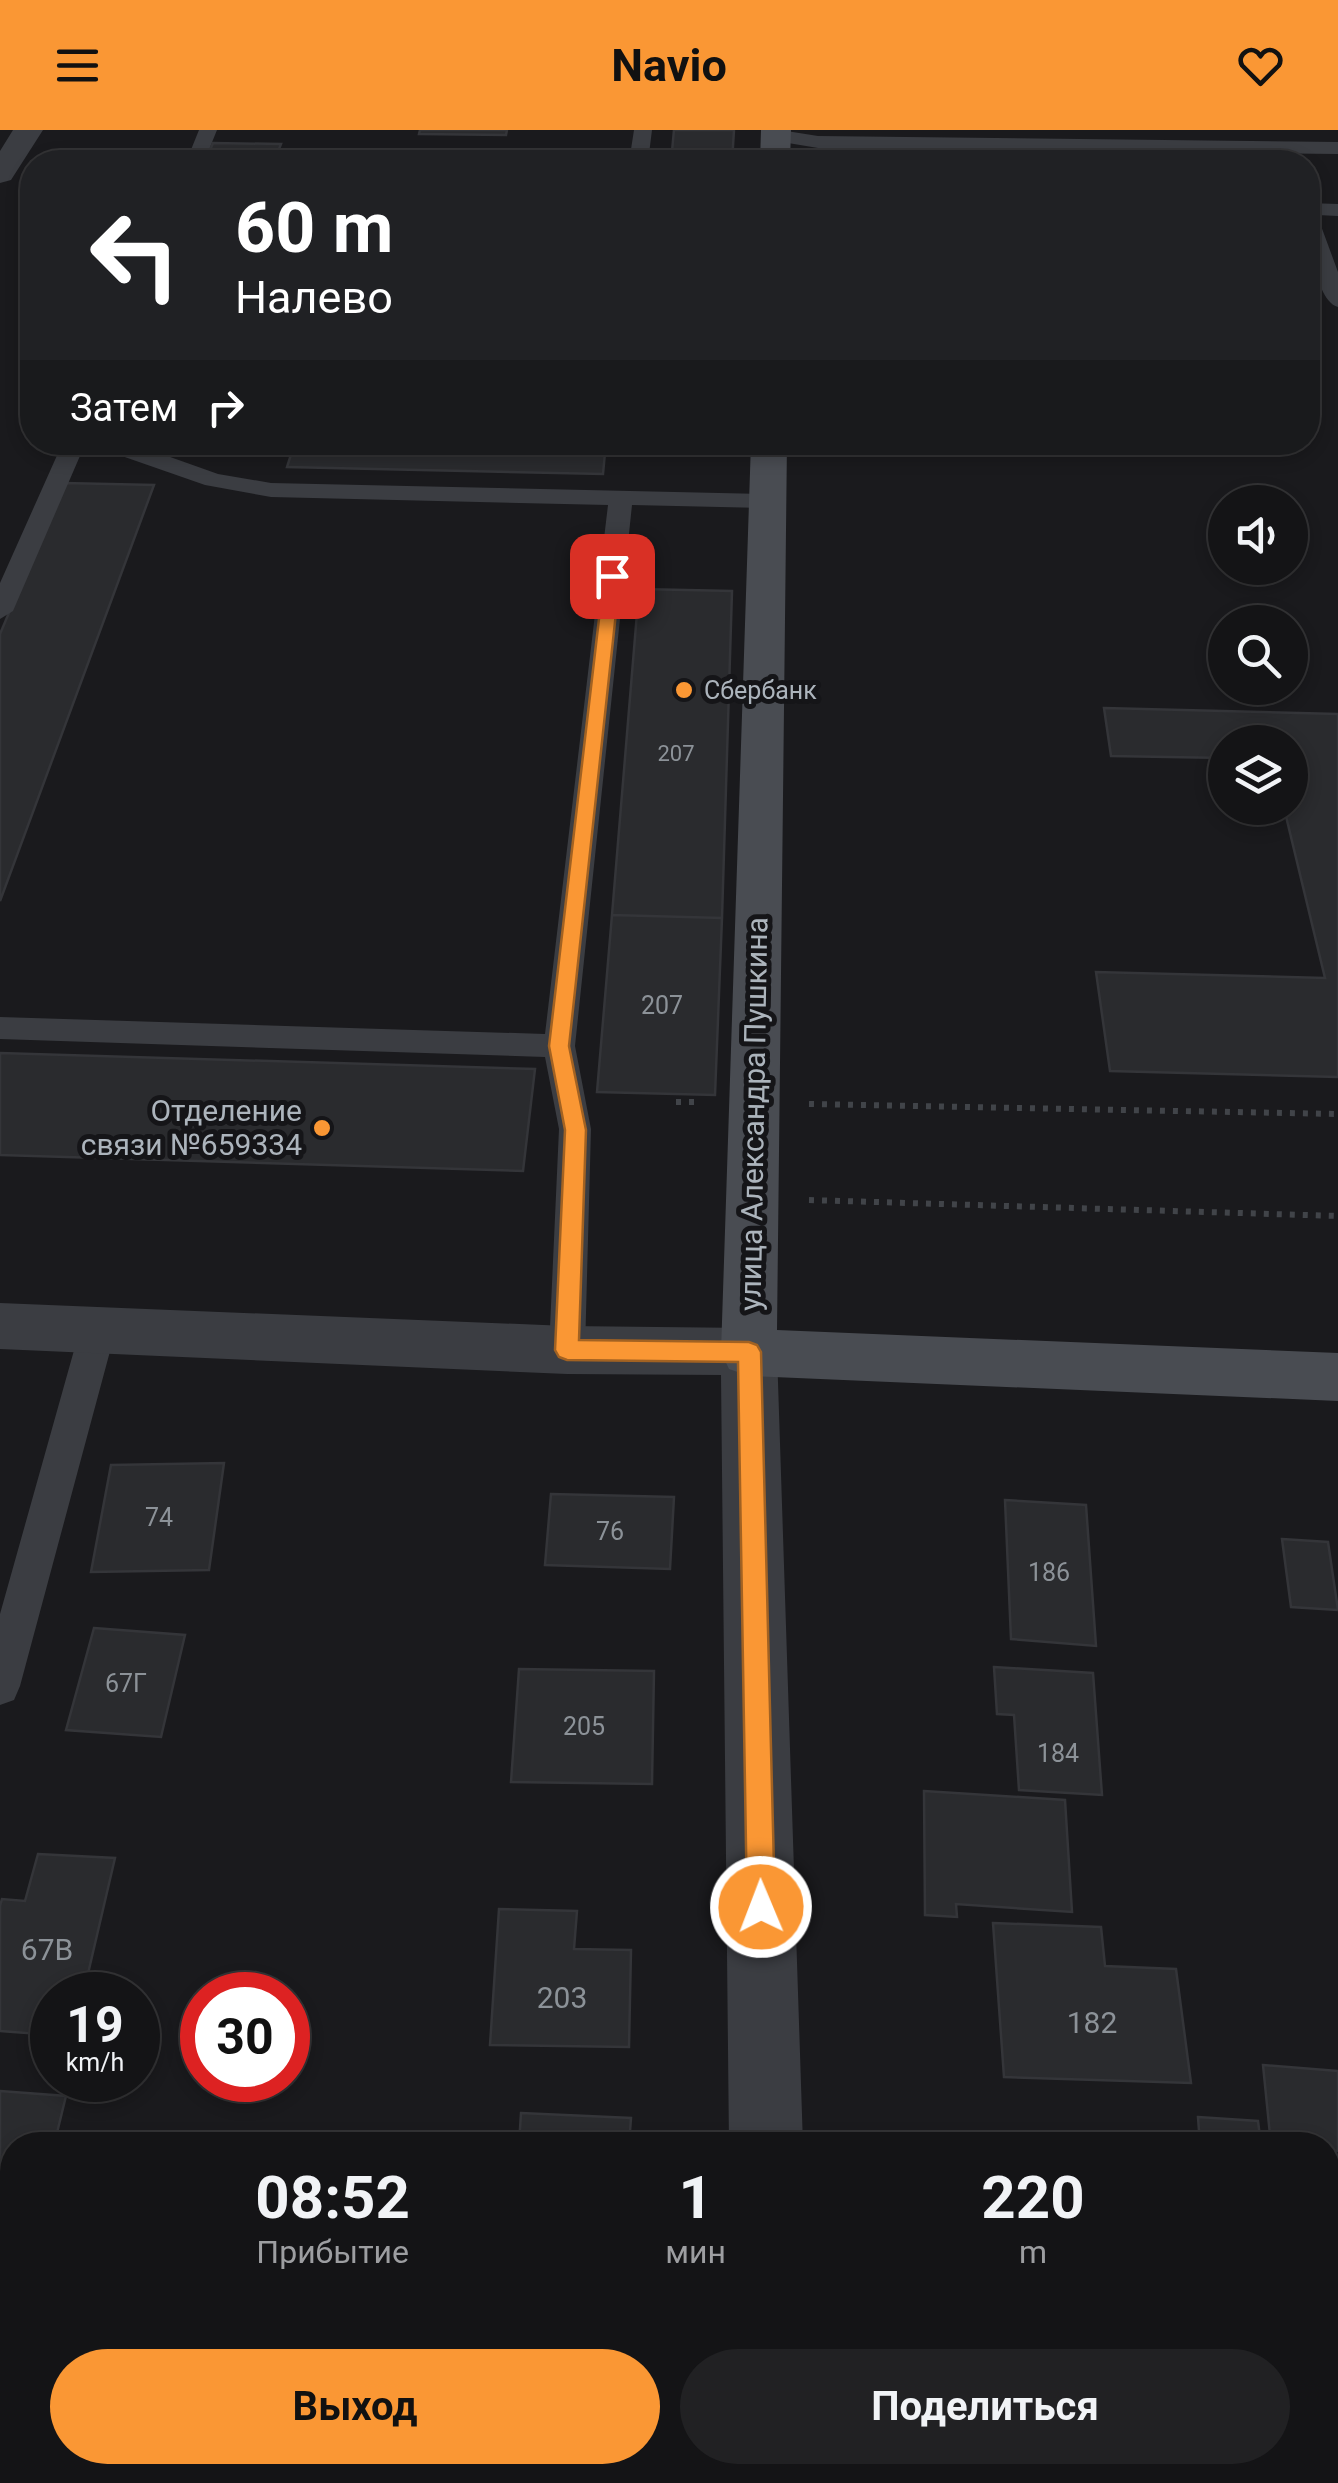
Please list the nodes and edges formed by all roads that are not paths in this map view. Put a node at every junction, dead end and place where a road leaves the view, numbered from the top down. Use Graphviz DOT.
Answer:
graph roads {
  1 [pos="17,136"];
  2 [pos="776,143"];
  3 [pos="1128,150"];
  4 [pos="0,174"];
  5 [pos="1320,251"];
  6 [pos="1338,301"];
  7 [pos="69,455"];
  8 [pos="142,455"];
  9 [pos="769,455"];
  10 [pos="621,498"];
  11 [pos="768,501"];
  12 [pos="0,611"];
  13 [pos="0,1028"];
  14 [pos="559,1046"];
  15 [pos="0,1326"];
  16 [pos="98,1329"];
  17 [pos="567,1350"];
  18 [pos="749,1352"];
  19 [pos="1338,1377"];
  20 [pos="0,1686"];
  21 [pos="766,2132"];
  1 -- 4 [label="street"];
  2 -- 3 [label="lane"];
  5 -- 6 [label="lane"];
  7 -- 12 [label="lane"];
  8 -- 10 [label="lane"];
  9 -- 11 [label="main road, улица Александра Пушкина"];
  10 -- 11 [label="lane"];
  10 -- 14 [label="lane"];
  11 -- 18 [label="main road, улица Александра Пушкина"];
  13 -- 14 [label="lane"];
  14 -- 17 [label="lane"];
  15 -- 16 [label="street"];
  16 -- 17 [label="street"];
  16 -- 20 [label="lane"];
  17 -- 18 [label="street"];
  18 -- 19 [label="main road"];
  18 -- 21 [label="street, улица Александра Пушкина"];
}
